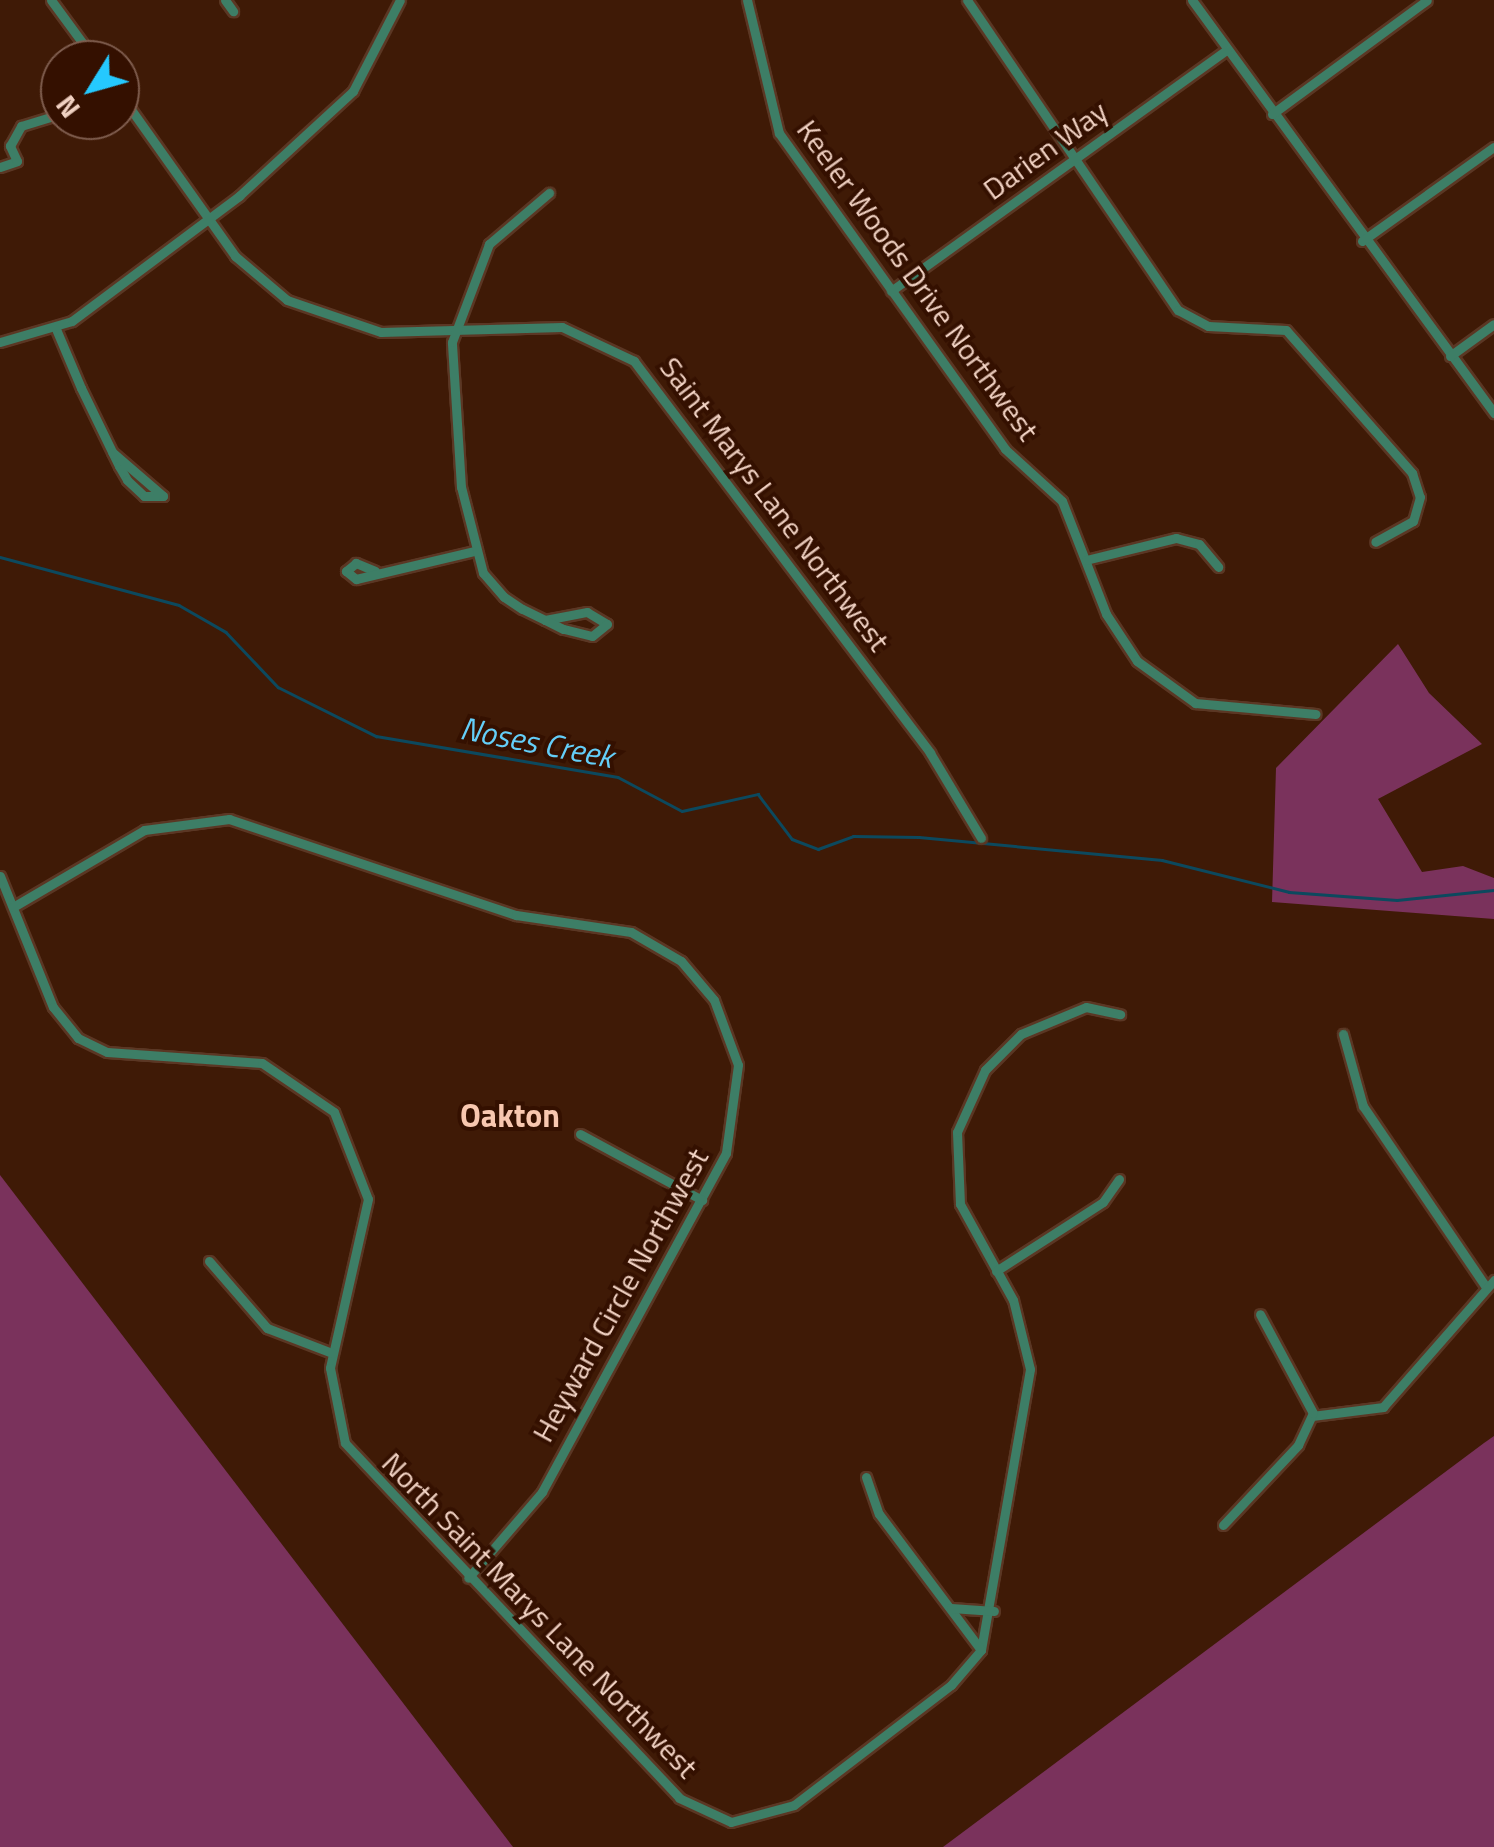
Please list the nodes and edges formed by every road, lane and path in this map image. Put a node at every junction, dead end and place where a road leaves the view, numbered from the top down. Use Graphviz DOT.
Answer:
graph roads {
  1 [pos="51,0"];
  2 [pos="225,0"];
  3 [pos="400,0"];
  4 [pos="747,0"];
  5 [pos="967,0"];
  6 [pos="1192,0"];
  7 [pos="1427,0"];
  8 [pos="234,11"];
  9 [pos="80,40"];
  10 [pos="1227,50"];
  11 [pos="1272,114"];
  12 [pos="40,120"];
  13 [pos="140,122"];
  14 [pos="5,147"];
  15 [pos="1494,148"];
  16 [pos="1071,162"];
  17 [pos="0,167"];
  18 [pos="549,193"];
  19 [pos="210,220"];
  20 [pos="1362,242"];
  21 [pos="891,291"];
  22 [pos="1494,324"];
  23 [pos="56,328"];
  24 [pos="454,329"];
  25 [pos="0,342"];
  26 [pos="1450,356"];
  27 [pos="1494,414"];
  28 [pos="112,452"];
  29 [pos="1375,542"];
  30 [pos="474,551"];
  31 [pos="1086,560"];
  32 [pos="1218,567"];
  33 [pos="374,571"];
  34 [pos="545,620"];
  35 [pos="1316,714"];
  36 [pos="958,800"];
  37 [pos="947,806"];
  38 [pos="981,838"];
  39 [pos="0,876"];
  40 [pos="13,907"];
  41 [pos="1120,1014"];
  42 [pos="1343,1034"];
  43 [pos="580,1134"];
  44 [pos="1118,1179"];
  45 [pos="702,1200"];
  46 [pos="209,1261"];
  47 [pos="996,1271"];
  48 [pos="1490,1284"];
  49 [pos="1260,1314"];
  50 [pos="332,1353"];
  51 [pos="1312,1416"];
  52 [pos="866,1477"];
  53 [pos="1223,1525"];
  54 [pos="468,1578"];
  55 [pos="949,1606"];
  56 [pos="994,1611"];
  57 [pos="981,1650"];
  1 -- 9 [label="street"];
  2 -- 8 [label="street"];
  3 -- 19 [label="street"];
  4 -- 21 [label="street, Keeler Woods Drive Northwest"];
  5 -- 16 [label="street"];
  6 -- 10 [label="street"];
  7 -- 11 [label="street"];
  10 -- 11 [label="street"];
  10 -- 16 [label="street, Darien Way"];
  11 -- 20 [label="street"];
  12 -- 14 [label="street"];
  13 -- 19 [label="street, Saint Marys Lane Northwest"];
  14 -- 17 [label="street"];
  15 -- 20 [label="street"];
  16 -- 21 [label="street, Darien Way"];
  16 -- 29 [label="street"];
  18 -- 24 [label="street"];
  19 -- 23 [label="street"];
  19 -- 24 [label="street, Saint Marys Lane Northwest"];
  20 -- 26 [label="street"];
  21 -- 31 [label="street, Keeler Woods Drive Northwest"];
  22 -- 26 [label="street"];
  23 -- 25 [label="street"];
  23 -- 28 [label="street"];
  24 -- 30 [label="street"];
  24 -- 36 [label="street, Saint Marys Lane Northwest"];
  26 -- 27 [label="street"];
  28 -- 28 [label="street"];
  30 -- 33 [label="street"];
  30 -- 34 [label="street"];
  31 -- 32 [label="street"];
  31 -- 35 [label="street, Keeler Woods Drive Northwest"];
  34 -- 34 [label="street"];
  36 -- 37 [label="street"];
  36 -- 38 [label="street, Saint Marys Lane Northwest"];
  39 -- 40 [label="street, North Saint Marys Lane Northwest"];
  40 -- 45 [label="street, Heyward Circle Northwest"];
  40 -- 50 [label="street, North Saint Marys Lane Northwest"];
  41 -- 47 [label="street, North Saint Marys Lane Northwest"];
  42 -- 48 [label="street"];
  43 -- 45 [label="street"];
  44 -- 47 [label="street"];
  45 -- 54 [label="street, Heyward Circle Northwest"];
  46 -- 50 [label="street"];
  47 -- 56 [label="street, North Saint Marys Lane Northwest"];
  48 -- 51 [label="street"];
  49 -- 51 [label="street"];
  50 -- 54 [label="street, North Saint Marys Lane Northwest"];
  51 -- 53 [label="street"];
  52 -- 55 [label="street"];
  54 -- 57 [label="street, North Saint Marys Lane Northwest"];
  55 -- 56 [label="street"];
  55 -- 57 [label="street"];
  56 -- 57 [label="street, North Saint Marys Lane Northwest"];
}
